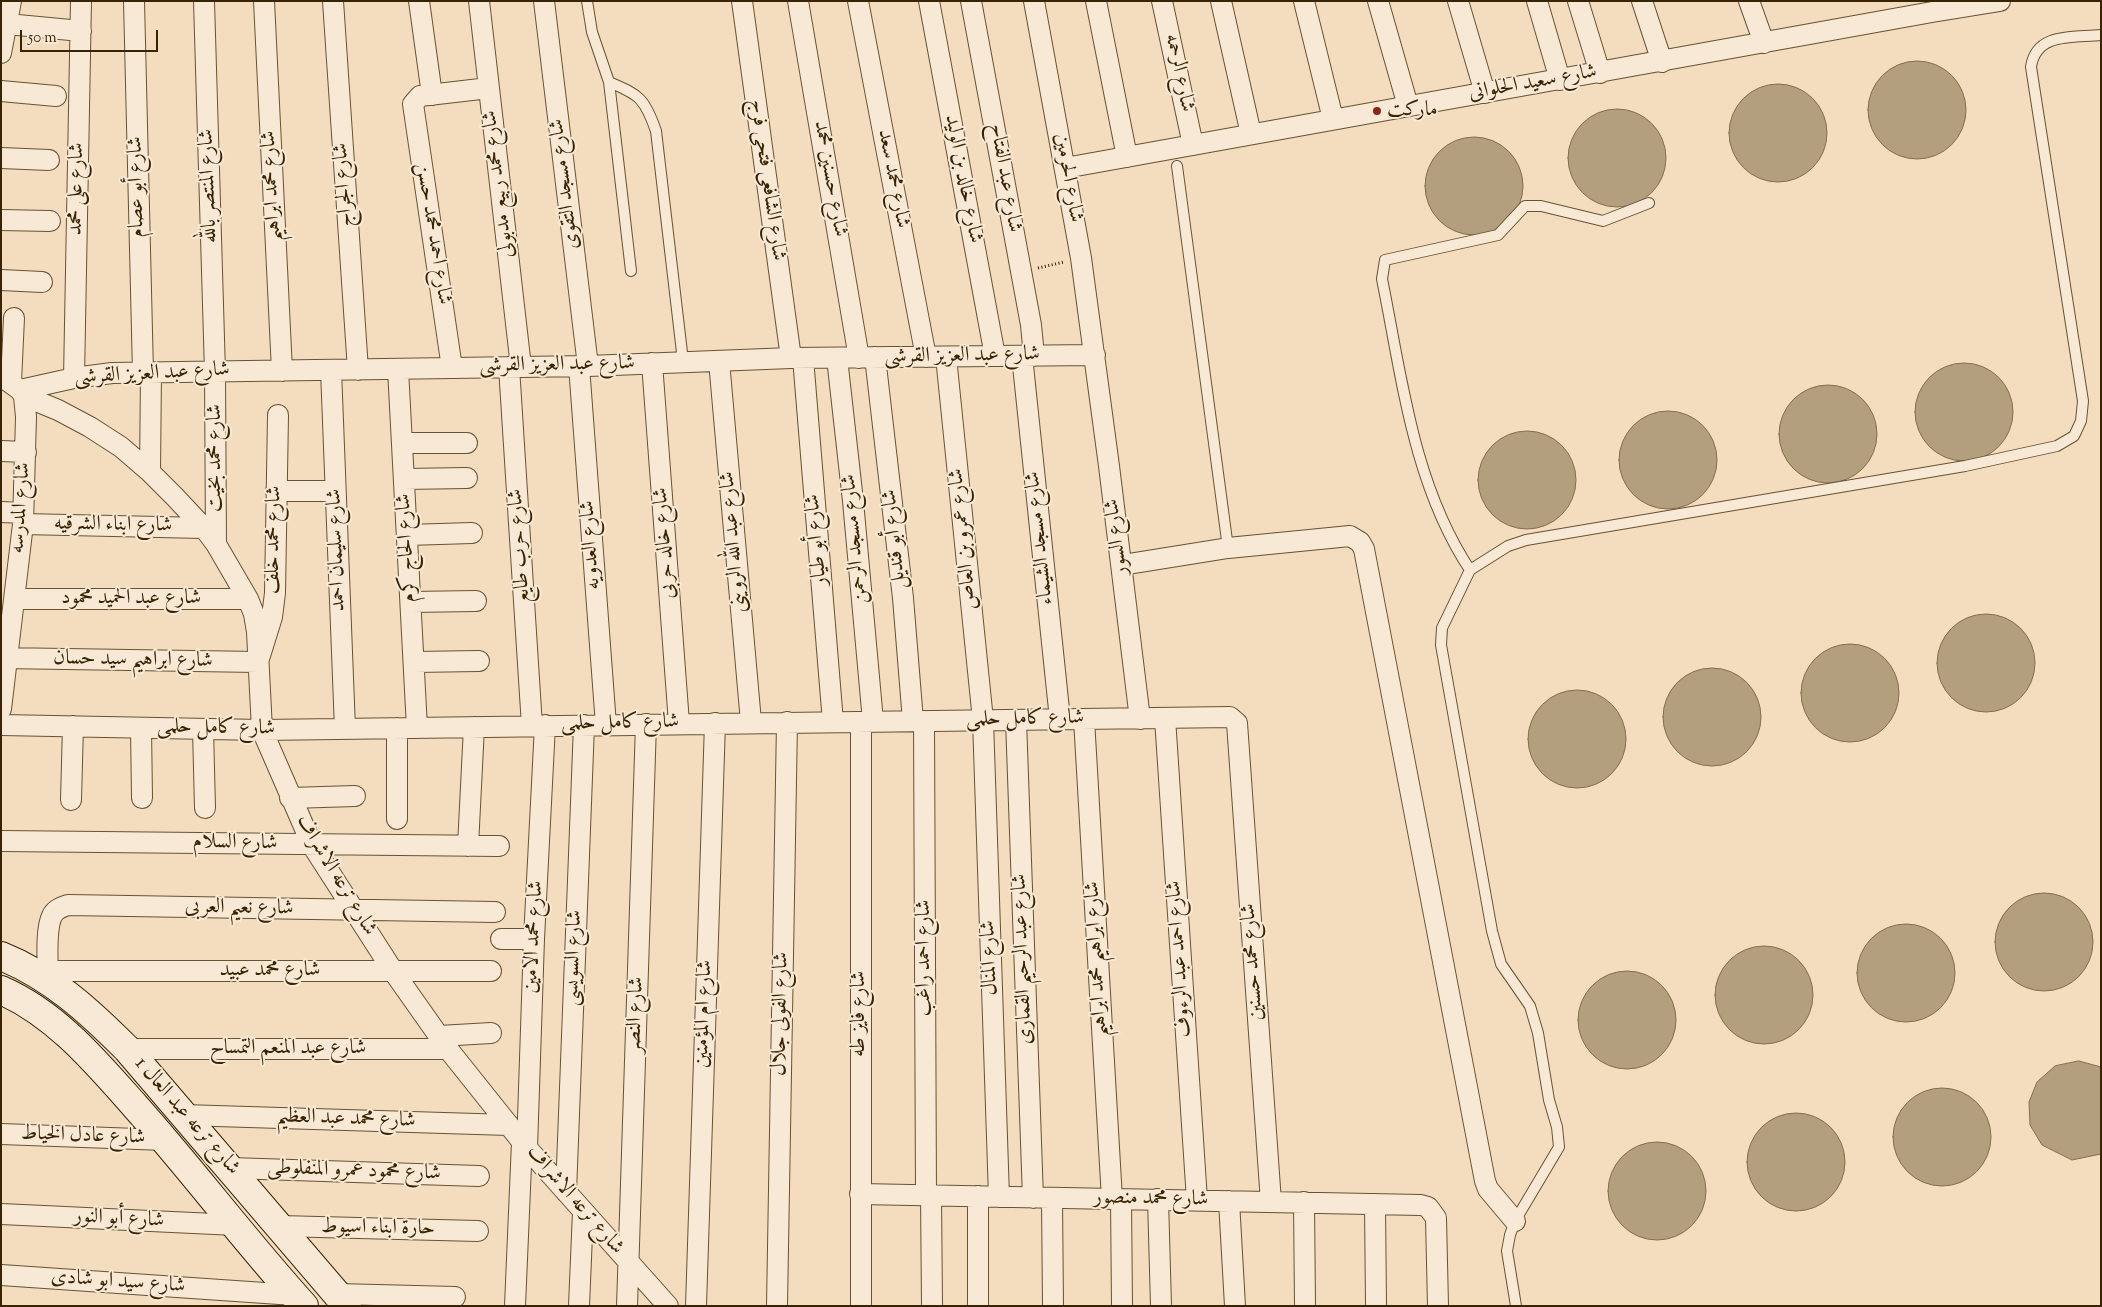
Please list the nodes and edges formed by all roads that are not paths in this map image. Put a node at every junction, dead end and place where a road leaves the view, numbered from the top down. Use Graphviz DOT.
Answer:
graph roads {
  1 [pos="11,1"];
  2 [pos="82,1"];
  3 [pos="134,1"];
  4 [pos="204,1"];
  5 [pos="264,1"];
  6 [pos="333,1"];
  7 [pos="419,1"];
  8 [pos="479,1"];
  9 [pos="544,1"];
  10 [pos="587,1"];
  11 [pos="742,1"];
  12 [pos="798,1"];
  13 [pos="858,1"];
  14 [pos="929,1"];
  15 [pos="971,1"];
  16 [pos="1034,1"];
  17 [pos="1096,1"];
  18 [pos="1162,1"];
  19 [pos="1222,1"];
  20 [pos="1304,1"];
  21 [pos="1378,1"];
  22 [pos="1458,1"];
  23 [pos="1537,1"];
  24 [pos="1578,1"];
  25 [pos="1642,1"];
  26 [pos="1749,1"];
  27 [pos="2000,1"];
  28 [pos="7,24"];
  29 [pos="81,31"];
  30 [pos="2101,35"];
  31 [pos="1764,43"];
  32 [pos="1,54"];
  33 [pos="1662,62"];
  34 [pos="1600,73"];
  35 [pos="1560,80"];
  36 [pos="609,82"];
  37 [pos="489,88"];
  38 [pos="1,91"];
  39 [pos="1485,93"];
  40 [pos="56,96"];
  41 [pos="423,98"];
  42 [pos="1408,106"];
  43 [pos="1333,119"];
  44 [pos="1251,134"];
  45 [pos="1192,145"];
  46 [pos="1127,157"];
  47 [pos="1,158"];
  48 [pos="48,160"];
  49 [pos="1177,166"];
  50 [pos="1065,168"];
  51 [pos="1649,203"];
  52 [pos="1,220"];
  53 [pos="50,221"];
  54 [pos="631,271"];
  55 [pos="1,280"];
  56 [pos="42,282"];
  57 [pos="14,318"];
  58 [pos="1095,355"];
  59 [pos="995,356"];
  60 [pos="1028,356"];
  61 [pos="926,357"];
  62 [pos="946,357"];
  63 [pos="797,358"];
  64 [pos="837,358"];
  65 [pos="867,358"];
  66 [pos="683,361"];
  67 [pos="718,361"];
  68 [pos="652,364"];
  69 [pos="584,366"];
  70 [pos="515,367"];
  71 [pos="452,368"];
  72 [pos="398,369"];
  73 [pos="330,370"];
  74 [pos="358,370"];
  75 [pos="282,371"];
  76 [pos="215,372"];
  77 [pos="147,373"];
  78 [pos="74,378"];
  79 [pos="14,386"];
  80 [pos="278,415"];
  81 [pos="467,442"];
  82 [pos="402,443"];
  83 [pos="1,451"];
  84 [pos="26,452"];
  85 [pos="150,472"];
  86 [pos="404,478"];
  87 [pos="467,478"];
  88 [pos="276,491"];
  89 [pos="335,491"];
  90 [pos="1,512"];
  91 [pos="23,518"];
  92 [pos="204,528"];
  93 [pos="472,533"];
  94 [pos="407,535"];
  95 [pos="216,544"];
  96 [pos="1228,548"];
  97 [pos="1122,565"];
  98 [pos="1470,570"];
  99 [pos="11,588"];
  100 [pos="248,599"];
  101 [pos="476,601"];
  102 [pos="411,602"];
  103 [pos="5,659"];
  104 [pos="479,661"];
  105 [pos="258,662"];
  106 [pos="414,662"];
  107 [pos="1,709"];
  108 [pos="1165,718"];
  109 [pos="1060,719"];
  110 [pos="1084,719"];
  111 [pos="1140,719"];
  112 [pos="983,720"];
  113 [pos="1016,720"];
  114 [pos="867,721"];
  115 [pos="918,721"];
  116 [pos="752,722"];
  117 [pos="787,722"];
  118 [pos="833,722"];
  119 [pos="680,723"];
  120 [pos="714,723"];
  121 [pos="1237,723"];
  122 [pos="606,724"];
  123 [pos="646,724"];
  124 [pos="1,725"];
  125 [pos="584,725"];
  126 [pos="73,726"];
  127 [pos="539,726"];
  128 [pos="474,727"];
  129 [pos="142,728"];
  130 [pos="398,728"];
  131 [pos="417,728"];
  132 [pos="345,729"];
  133 [pos="203,730"];
  134 [pos="262,730"];
  135 [pos="355,796"];
  136 [pos="142,798"];
  137 [pos="290,798"];
  138 [pos="70,800"];
  139 [pos="205,808"];
  140 [pos="397,820"];
  141 [pos="1,841"];
  142 [pos="312,844"];
  143 [pos="468,846"];
  144 [pos="499,846"];
  145 [pos="354,911"];
  146 [pos="496,912"];
  147 [pos="501,938"];
  148 [pos="534,939"];
  149 [pos="1,956"];
  150 [pos="393,972"];
  151 [pos="492,972"];
  152 [pos="48,976"];
  153 [pos="1,990"];
  154 [pos="491,1033"];
  155 [pos="444,1042"];
  156 [pos="127,1049"];
  157 [pos="183,1115"];
  158 [pos="509,1125"];
  159 [pos="1,1134"];
  160 [pos="165,1140"];
  161 [pos="524,1145"];
  162 [pos="230,1168"];
  163 [pos="479,1176"];
  164 [pos="566,1192"];
  165 [pos="860,1194"];
  166 [pos="929,1195"];
  167 [pos="978,1196"];
  168 [pos="999,1197"];
  169 [pos="1042,1198"];
  170 [pos="1116,1199"];
  171 [pos="1158,1200"];
  172 [pos="1197,1200"];
  173 [pos="1229,1201"];
  174 [pos="1271,1202"];
  175 [pos="1304,1202"];
  176 [pos="1375,1204"];
  177 [pos="583,1211"];
  178 [pos="1,1214"];
  179 [pos="1516,1220"];
  180 [pos="236,1225"];
  181 [pos="279,1226"];
  182 [pos="478,1231"];
  183 [pos="628,1262"];
  184 [pos="1,1275"];
  185 [pos="455,1297"];
  186 [pos="299,1300"];
  187 [pos="342,1300"];
  188 [pos="515,1306"];
  189 [pos="579,1306"];
  190 [pos="627,1306"];
  191 [pos="668,1306"];
  192 [pos="696,1306"];
  193 [pos="777,1306"];
  194 [pos="861,1306"];
  195 [pos="932,1306"];
  196 [pos="978,1306"];
  197 [pos="1053,1306"];
  198 [pos="1122,1306"];
  199 [pos="1160,1306"];
  200 [pos="1235,1306"];
  201 [pos="1306,1306"];
  202 [pos="1376,1306"];
  203 [pos="1438,1306"];
  204 [pos="1516,1306"];
  1 -- 28 [label="street"];
  2 -- 29 [label="street, شارع على محمد"];
  3 -- 77 [label="street, شارع أبو عصام"];
  4 -- 76 [label="street, شارع المنتصر بالله"];
  5 -- 75 [label="street, شارع محمد ابراهيم"];
  6 -- 74 [label="street, شارع الجراج"];
  7 -- 41 [label="street, شارع احمد محمد حسن"];
  8 -- 37 [label="street, شارع محمد ربيع مدبولى"];
  9 -- 69 [label="street, شارع مسجد التقوى"];
  10 -- 36 [label="lane"];
  11 -- 63 [label="street, شارع الشافعى فتحى فرج"];
  12 -- 65 [label="street, شارع حسنين محمد"];
  13 -- 61 [label="street, شارع محمد سعد"];
  14 -- 59 [label="street, شارع خالد بن الوليد"];
  15 -- 60 [label="street, شارع عبد الفتاح"];
  16 -- 50 [label="street, شارع الحرمين"];
  17 -- 46 [label="street"];
  18 -- 45 [label="street, شارع الرحمه"];
  19 -- 44 [label="street"];
  20 -- 43 [label="street"];
  21 -- 42 [label="street"];
  22 -- 39 [label="street"];
  23 -- 35 [label="street"];
  24 -- 34 [label="street"];
  25 -- 33 [label="street"];
  26 -- 31 [label="street"];
  27 -- 31 [label="street, شارع سعيد الحلوانى"];
  28 -- 29 [label="street"];
  28 -- 32 [label="street"];
  29 -- 78 [label="street, شارع على محمد"];
  30 -- 98 [label="lane"];
  31 -- 33 [label="street, شارع سعيد الحلوانى"];
  33 -- 34 [label="street, شارع سعيد الحلوانى"];
  34 -- 35 [label="street, شارع سعيد الحلوانى"];
  35 -- 39 [label="street, شارع سعيد الحلوانى"];
  36 -- 54 [label="lane"];
  36 -- 66 [label="lane"];
  37 -- 41 [label="street"];
  37 -- 70 [label="street, شارع محمد ربيع مدبولى"];
  38 -- 40 [label="street"];
  39 -- 42 [label="street, شارع سعيد الحلوانى"];
  41 -- 71 [label="street, شارع احمد محمد حسن"];
  42 -- 43 [label="street, شارع سعيد الحلوانى"];
  43 -- 44 [label="street, شارع سعيد الحلوانى"];
  44 -- 45 [label="street, شارع سعيد الحلوانى"];
  45 -- 46 [label="street, شارع سعيد الحلوانى"];
  46 -- 50 [label="street, شارع سعيد الحلوانى"];
  47 -- 48 [label="street"];
  49 -- 96 [label="lane"];
  50 -- 58 [label="street, شارع الحرمين"];
  51 -- 98 [label="lane"];
  52 -- 53 [label="street"];
  55 -- 56 [label="street"];
  57 -- 79 [label="street, شارع المدرسه"];
  58 -- 60 [label="street, شارع عبد العزيز القرشى"];
  58 -- 97 [label="street, شارع السور"];
  59 -- 60 [label="street, شارع عبد العزيز القرشى"];
  59 -- 62 [label="street, شارع عبد العزيز القرشى"];
  60 -- 109 [label="street, شارع مسجد الشيماء"];
  61 -- 62 [label="street, شارع عبد العزيز القرشى"];
  61 -- 65 [label="street, شارع عبد العزيز القرشى"];
  62 -- 112 [label="street, شارع عمرو بن العاص"];
  63 -- 64 [label="street, شارع عبد العزيز القرشى"];
  63 -- 67 [label="street, شارع عبد العزيز القرشى"];
  63 -- 118 [label="street, شارع أبو طيار"];
  64 -- 65 [label="street, شارع عبد العزيز القرشى"];
  64 -- 114 [label="street, شارع مسجد الرحمن"];
  65 -- 115 [label="street, شارع أبو قنديل"];
  66 -- 67 [label="street, شارع عبد العزيز القرشى"];
  66 -- 68 [label="street, شارع عبد العزيز القرشى"];
  67 -- 116 [label="street, شارع عبد الله الروينى"];
  68 -- 69 [label="street, شارع عبد العزيز القرشى"];
  68 -- 119 [label="street, شارع خالد حربى"];
  69 -- 70 [label="street, شارع عبد العزيز القرشى"];
  69 -- 122 [label="street, شارع العدويه"];
  70 -- 71 [label="street, شارع عبد العزيز القرشى"];
  70 -- 127 [label="street, شارع حرب طايع"];
  71 -- 72 [label="street, شارع عبد العزيز القرشى"];
  72 -- 74 [label="street, شارع عبد العزيز القرشى"];
  72 -- 82 [label="street, شارع الحاج كرم"];
  73 -- 74 [label="street, شارع عبد العزيز القرشى"];
  73 -- 75 [label="street, شارع عبد العزيز القرشى"];
  73 -- 89 [label="street, شارع سليمان احمد"];
  75 -- 76 [label="street, شارع عبد العزيز القرشى"];
  76 -- 77 [label="street, شارع عبد العزيز القرشى"];
  76 -- 95 [label="street, شارع محمد بخيت"];
  77 -- 78 [label="street, شارع عبد العزيز القرشى"];
  77 -- 85 [label="street, شارع أبو عصام"];
  78 -- 79 [label="street, شارع عبد العزيز القرشى"];
  79 -- 84 [label="street, شارع المدرسه"];
  79 -- 85 [label="street, شارع ترعه الاشراف"];
  80 -- 88 [label="street, شارع محمد خلف"];
  81 -- 82 [label="street"];
  82 -- 86 [label="street, شارع الحاج كرم"];
  83 -- 84 [label="street"];
  84 -- 91 [label="street, شارع المدرسه"];
  85 -- 92 [label="street, شارع ترعه الاشراف"];
  86 -- 87 [label="street"];
  86 -- 94 [label="street, شارع الحاج كرم"];
  88 -- 89 [label="street"];
  88 -- 105 [label="street, شارع محمد خلف"];
  89 -- 132 [label="street, شارع سليمان احمد"];
  90 -- 91 [label="street, شارع ابناء الشرقيه"];
  91 -- 92 [label="street, شارع ابناء الشرقيه"];
  91 -- 99 [label="street, شارع المدرسه"];
  92 -- 95 [label="street, شارع ترعه الاشراف"];
  93 -- 94 [label="street"];
  94 -- 102 [label="street, شارع الحاج كرم"];
  95 -- 100 [label="street, شارع ترعه الاشراف"];
  96 -- 97 [label="street"];
  96 -- 179 [label="street"];
  97 -- 111 [label="street, شارع السور"];
  98 -- 179 [label="lane"];
  99 -- 100 [label="street, شارع عبد الحميد محمود"];
  99 -- 103 [label="street, شارع المدرسه"];
  100 -- 105 [label="street, شارع ترعه الاشراف"];
  101 -- 102 [label="street"];
  102 -- 106 [label="street, شارع الحاج كرم"];
  103 -- 105 [label="street, شارع ابراهيم سيد حسان"];
  103 -- 107 [label="street, شارع المدرسه"];
  104 -- 106 [label="street"];
  105 -- 134 [label="street, شارع ترعه الاشراف"];
  106 -- 131 [label="street, شارع الحاج كرم"];
  108 -- 111 [label="street, شارع كامل حلمى"];
  108 -- 121 [label="street, شارع كامل حلمى"];
  108 -- 172 [label="street, شارع احمد عبد الرءوف"];
  109 -- 110 [label="street, شارع كامل حلمى"];
  109 -- 113 [label="street, شارع كامل حلمى"];
  110 -- 111 [label="street, شارع كامل حلمى"];
  110 -- 170 [label="street, شارع ابراهيم محمد ابراهيم"];
  112 -- 113 [label="street, شارع كامل حلمى"];
  112 -- 115 [label="street, شارع كامل حلمى"];
  112 -- 168 [label="street, شارع المنال"];
  113 -- 169 [label="street, شارع عبد الرحيم القمارى"];
  114 -- 115 [label="street, شارع كامل حلمى"];
  114 -- 118 [label="street, شارع كامل حلمى"];
  114 -- 165 [label="street, شارع فايز طه"];
  115 -- 166 [label="street, شارع احمد راغب"];
  116 -- 117 [label="street, شارع كامل حلمى"];
  116 -- 120 [label="street, شارع كامل حلمى"];
  117 -- 118 [label="street, شارع كامل حلمى"];
  117 -- 193 [label="street, شارع الفولى جلال"];
  119 -- 120 [label="street, شارع كامل حلمى"];
  119 -- 123 [label="street, شارع كامل حلمى"];
  120 -- 192 [label="street, شارع ام المؤمنين"];
  121 -- 174 [label="street, شارع محمد حسنين"];
  122 -- 123 [label="street, شارع كامل حلمى"];
  122 -- 125 [label="street, شارع كامل حلمى"];
  123 -- 183 [label="street, شارع النصر"];
  124 -- 126 [label="street, شارع كامل حلمى"];
  125 -- 127 [label="street, شارع كامل حلمى"];
  125 -- 164 [label="street, شارع السويسى"];
  126 -- 129 [label="street, شارع كامل حلمى"];
  126 -- 138 [label="street"];
  127 -- 128 [label="street, شارع كامل حلمى"];
  127 -- 148 [label="street, شارع محمد الامين"];
  128 -- 131 [label="street, شارع كامل حلمى"];
  128 -- 143 [label="street"];
  129 -- 133 [label="street, شارع كامل حلمى"];
  129 -- 136 [label="street"];
  130 -- 131 [label="street, شارع كامل حلمى"];
  130 -- 132 [label="street, شارع كامل حلمى"];
  130 -- 140 [label="street"];
  132 -- 134 [label="street, شارع كامل حلمى"];
  133 -- 134 [label="street, شارع كامل حلمى"];
  133 -- 139 [label="street"];
  134 -- 137 [label="street, شارع ترعه الاشراف"];
  135 -- 137 [label="street"];
  137 -- 142 [label="street, شارع ترعه الاشراف"];
  141 -- 142 [label="street, شارع السلام"];
  142 -- 143 [label="street, شارع السلام"];
  142 -- 145 [label="street, شارع ترعه الاشراف"];
  143 -- 144 [label="street, شارع السلام"];
  145 -- 146 [label="street, شارع نعيم العربى"];
  145 -- 150 [label="street, شارع ترعه الاشراف"];
  145 -- 152 [label="street, شارع نعيم العربى"];
  147 -- 148 [label="street"];
  148 -- 161 [label="street, شارع محمد الامين"];
  149 -- 152 [label="street, شارع ترعه عبد العال 1"];
  150 -- 151 [label="street, شارع محمد عبيد"];
  150 -- 152 [label="street, شارع محمد عبيد"];
  150 -- 155 [label="street, شارع ترعه الاشراف"];
  152 -- 156 [label="street, شارع ترعه عبد العال 1"];
  153 -- 160 [label="street, شارع ترعه عبد العال 1"];
  154 -- 155 [label="street, شارع عبد المنعم التمساح"];
  155 -- 156 [label="street, شارع عبد المنعم التمساح"];
  155 -- 158 [label="street, شارع ترعه الاشراف"];
  156 -- 157 [label="street, شارع ترعه عبد العال 1"];
  157 -- 158 [label="street, شارع محمد عبد العظيم"];
  157 -- 162 [label="street, شارع ترعه عبد العال 1"];
  158 -- 161 [label="street, شارع ترعه الاشراف"];
  159 -- 160 [label="street, شارع عادل الخياط"];
  160 -- 180 [label="street, شارع ترعه عبد العال 1"];
  161 -- 164 [label="street, شارع ترعه الاشراف"];
  161 -- 188 [label="street, شارع محمد الامين"];
  162 -- 163 [label="street, شارع محمود عمرو المنفلوطى"];
  162 -- 181 [label="street, شارع ترعه عبد العال 1"];
  164 -- 177 [label="street, شارع ترعه الاشراف"];
  165 -- 166 [label="street, شارع محمد منصور"];
  165 -- 194 [label="street, شارع فايز طه"];
  166 -- 167 [label="street, شارع محمد منصور"];
  166 -- 195 [label="street, شارع احمد راغب"];
  167 -- 168 [label="street, شارع محمد منصور"];
  167 -- 196 [label="street"];
  168 -- 169 [label="street, شارع محمد منصور"];
  169 -- 170 [label="street, شارع محمد منصور"];
  169 -- 197 [label="street, شارع عبد الرحيم القمارى"];
  170 -- 171 [label="street, شارع محمد منصور"];
  170 -- 198 [label="street, شارع ابراهيم محمد ابراهيم"];
  171 -- 172 [label="street, شارع محمد منصور"];
  171 -- 199 [label="street"];
  172 -- 173 [label="street, شارع محمد منصور"];
  173 -- 174 [label="street, شارع محمد منصور"];
  173 -- 200 [label="street"];
  174 -- 175 [label="street, شارع محمد منصور"];
  175 -- 176 [label="street, شارع محمد منصور"];
  175 -- 201 [label="street"];
  176 -- 202 [label="street"];
  176 -- 203 [label="street, شارع محمد منصور"];
  177 -- 183 [label="street, شارع ترعه الاشراف"];
  177 -- 189 [label="street"];
  178 -- 180 [label="street, شارع أبو النور"];
  179 -- 204 [label="lane"];
  180 -- 186 [label="street, شارع ترعه عبد العال 1"];
  181 -- 182 [label="street, حارة ابناء اسيوط"];
  181 -- 187 [label="street, شارع ترعه عبد العال 1"];
  183 -- 190 [label="street, شارع النصر"];
  183 -- 191 [label="street, شارع ترعه الاشراف"];
  184 -- 186 [label="street, شارع سيد ابو شادى"];
  185 -- 187 [label="street"];
}
